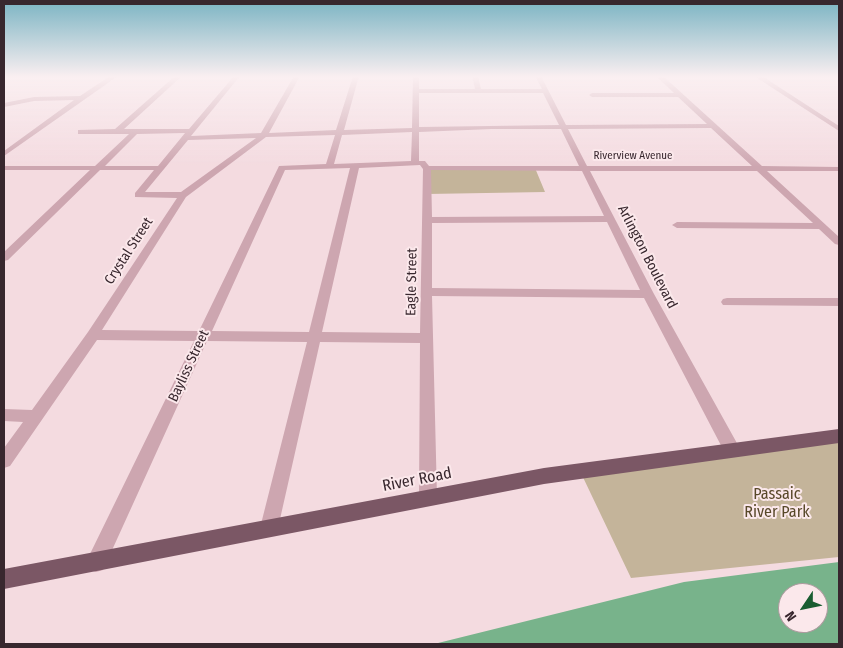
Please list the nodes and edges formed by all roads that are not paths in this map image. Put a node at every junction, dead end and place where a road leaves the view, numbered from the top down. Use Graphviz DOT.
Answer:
graph roads {
  1 [pos="70,106"];
  2 [pos="146,106"];
  3 [pos="212,106"];
  4 [pos="280,106"];
  5 [pos="348,106"];
  6 [pos="416,106"];
  7 [pos="553,106"];
  8 [pos="691,106"];
  9 [pos="804,106"];
  10 [pos="712,126"];
  11 [pos="564,127"];
  12 [pos="839,129"];
  13 [pos="136,131"];
  14 [pos="415,131"];
  15 [pos="81,132"];
  16 [pos="117,132"];
  17 [pos="340,133"];
  18 [pos="189,135"];
  19 [pos="264,136"];
  20 [pos="4,154"];
  21 [pos="355,165"];
  22 [pos="421,165"];
  23 [pos="99,167"];
  24 [pos="329,167"];
  25 [pos="4,168"];
  26 [pos="160,168"];
  27 [pos="282,168"];
  28 [pos="584,168"];
  29 [pos="758,168"];
  30 [pos="839,169"];
  31 [pos="183,195"];
  32 [pos="610,219"];
  33 [pos="427,220"];
  34 [pos="677,225"];
  35 [pos="822,226"];
  36 [pos="839,242"];
  37 [pos="4,258"];
  38 [pos="427,292"];
  39 [pos="648,294"];
  40 [pos="727,302"];
  41 [pos="839,302"];
  42 [pos="92,335"];
  43 [pos="202,336"];
  44 [pos="313,337"];
  45 [pos="426,338"];
  46 [pos="4,416"];
  47 [pos="34,416"];
  48 [pos="839,436"];
  49 [pos="732,450"];
  50 [pos="4,461"];
  51 [pos="428,497"];
  52 [pos="269,528"];
  53 [pos="96,563"];
  54 [pos="4,579"];
  1 -- 20 [label="street"];
  2 -- 16 [label="street"];
  3 -- 18 [label="street"];
  4 -- 19 [label="street, Crystal Street"];
  5 -- 17 [label="street"];
  6 -- 14 [label="street, Eagle Street"];
  7 -- 11 [label="street, Arlington Boulevard"];
  8 -- 10 [label="street"];
  9 -- 12 [label="street"];
  10 -- 11 [label="street"];
  10 -- 29 [label="street"];
  11 -- 14 [label="street"];
  11 -- 28 [label="street, Arlington Boulevard"];
  13 -- 16 [label="street"];
  13 -- 18 [label="street"];
  13 -- 23 [label="street"];
  14 -- 17 [label="street"];
  14 -- 22 [label="street, Eagle Street"];
  15 -- 16 [label="street"];
  17 -- 19 [label="street"];
  17 -- 24 [label="street"];
  18 -- 19 [label="street"];
  18 -- 26 [label="street"];
  19 -- 31 [label="street, Crystal Street"];
  21 -- 22 [label="street, Riverview Avenue"];
  21 -- 24 [label="street, Riverview Avenue"];
  21 -- 44 [label="street"];
  22 -- 28 [label="street, Riverview Avenue"];
  22 -- 33 [label="street, Eagle Street"];
  23 -- 25 [label="street"];
  23 -- 26 [label="street"];
  23 -- 37 [label="street"];
  24 -- 27 [label="street, Riverview Avenue"];
  26 -- 31 [label="street"];
  27 -- 43 [label="street, Bayliss Street"];
  28 -- 29 [label="street, Riverview Avenue"];
  28 -- 32 [label="street, Arlington Boulevard"];
  29 -- 30 [label="street, Riverview Avenue"];
  29 -- 35 [label="street"];
  31 -- 42 [label="street, Crystal Street"];
  32 -- 33 [label="street"];
  32 -- 39 [label="street, Arlington Boulevard"];
  33 -- 38 [label="street, Eagle Street"];
  34 -- 35 [label="street"];
  35 -- 36 [label="street"];
  38 -- 39 [label="street"];
  38 -- 45 [label="street, Eagle Street"];
  39 -- 49 [label="street, Arlington Boulevard"];
  40 -- 41 [label="street"];
  42 -- 43 [label="street"];
  42 -- 47 [label="street, Crystal Street"];
  43 -- 44 [label="street"];
  43 -- 53 [label="street, Bayliss Street"];
  44 -- 45 [label="street"];
  44 -- 52 [label="street"];
  45 -- 51 [label="street, Eagle Street"];
  46 -- 47 [label="street"];
  47 -- 50 [label="street, Crystal Street"];
  48 -- 49 [label="main road, River Road"];
  49 -- 51 [label="main road, River Road"];
  51 -- 52 [label="main road, River Road"];
  52 -- 53 [label="main road, River Road"];
  53 -- 54 [label="main road, River Road"];
}
